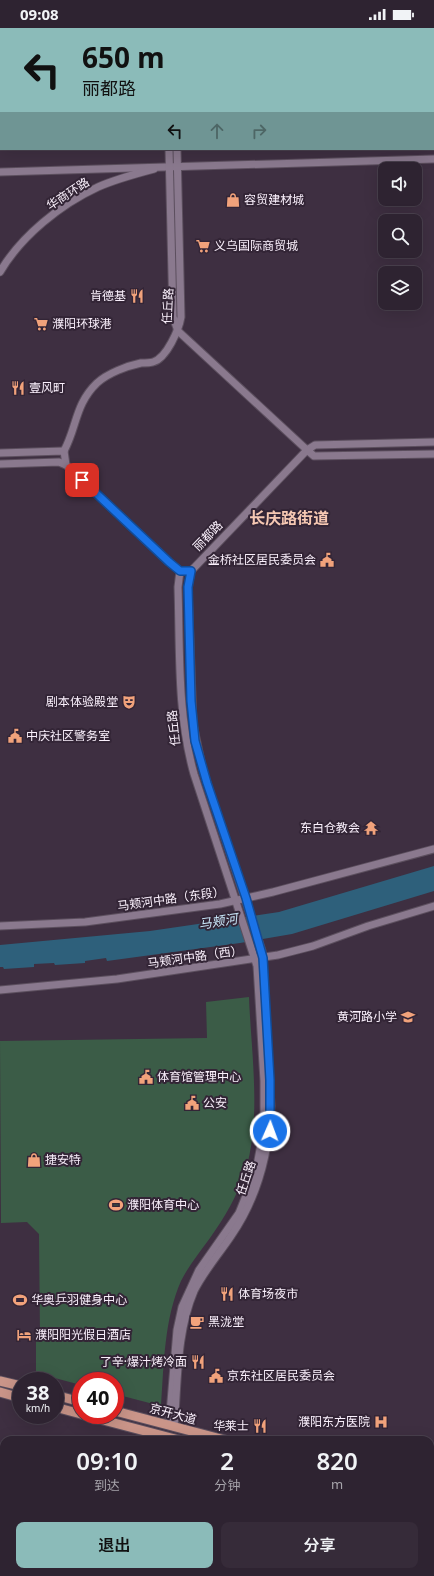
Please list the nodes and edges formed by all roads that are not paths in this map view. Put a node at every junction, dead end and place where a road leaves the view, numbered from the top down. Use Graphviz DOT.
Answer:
graph roads {
  1 [pos="169,150"];
  2 [pos="177,150"];
  3 [pos="434,159"];
  4 [pos="169,166"];
  5 [pos="177,166"];
  6 [pos="0,172"];
  7 [pos="0,272"];
  8 [pos="178,331"];
  9 [pos="434,442"];
  10 [pos="307,450"];
  11 [pos="64,451"];
  12 [pos="0,453"];
  13 [pos="434,454"];
  14 [pos="0,464"];
  15 [pos="66,465"];
  16 [pos="180,571"];
  17 [pos="191,571"];
  18 [pos="434,849"];
  19 [pos="246,898"];
  20 [pos="236,900"];
  21 [pos="434,906"];
  22 [pos="0,926"];
  23 [pos="262,955"];
  24 [pos="254,956"];
  25 [pos="0,990"];
  26 [pos="0,1381"];
  27 [pos="12,1384"];
  28 [pos="0,1392"];
  29 [pos="12,1395"];
  30 [pos="124,1413"];
  31 [pos="118,1424"];
  32 [pos="172,1426"];
  33 [pos="164,1436"];
  34 [pos="209,1436"];
  1 -- 4 [label="street, 任丘路"];
  2 -- 5 [label="street, 任丘路"];
  3 -- 5 [label="street"];
  4 -- 5 [label="street"];
  4 -- 6 [label="street"];
  4 -- 7 [label="street, 华商环路"];
  4 -- 8 [label="street, 任丘路"];
  5 -- 8 [label="street, 任丘路"];
  8 -- 10 [label="street"];
  8 -- 11 [label="street"];
  9 -- 10 [label="street"];
  10 -- 13 [label="street"];
  10 -- 17 [label="street, 丽都路"];
  11 -- 12 [label="street"];
  11 -- 15 [label="street"];
  14 -- 15 [label="street"];
  15 -- 16 [label="street"];
  16 -- 17 [label="street"];
  16 -- 20 [label="street, 任丘路"];
  17 -- 19 [label="street, 任丘路"];
  18 -- 19 [label="street, 马颊河中路（东段）"];
  19 -- 20 [label="street, 马颊河中路（东段）"];
  19 -- 23 [label="street, 任丘路"];
  20 -- 22 [label="street, 马颊河中路（东段）"];
  20 -- 24 [label="street, 任丘路"];
  21 -- 23 [label="street, 马颊河中路（西）"];
  23 -- 24 [label="street, 马颊河中路（西）"];
  23 -- 32 [label="street, 任丘路"];
  24 -- 25 [label="street, 马颊河中路（西）"];
  24 -- 32 [label="street, 任丘路"];
  26 -- 27 [label="main road"];
  28 -- 29 [label="main road"];
  30 -- 32 [label="main road, 京开大道"];
  31 -- 33 [label="main road, 京开大道"];
  32 -- 34 [label="main road, 京开大道"];
}
